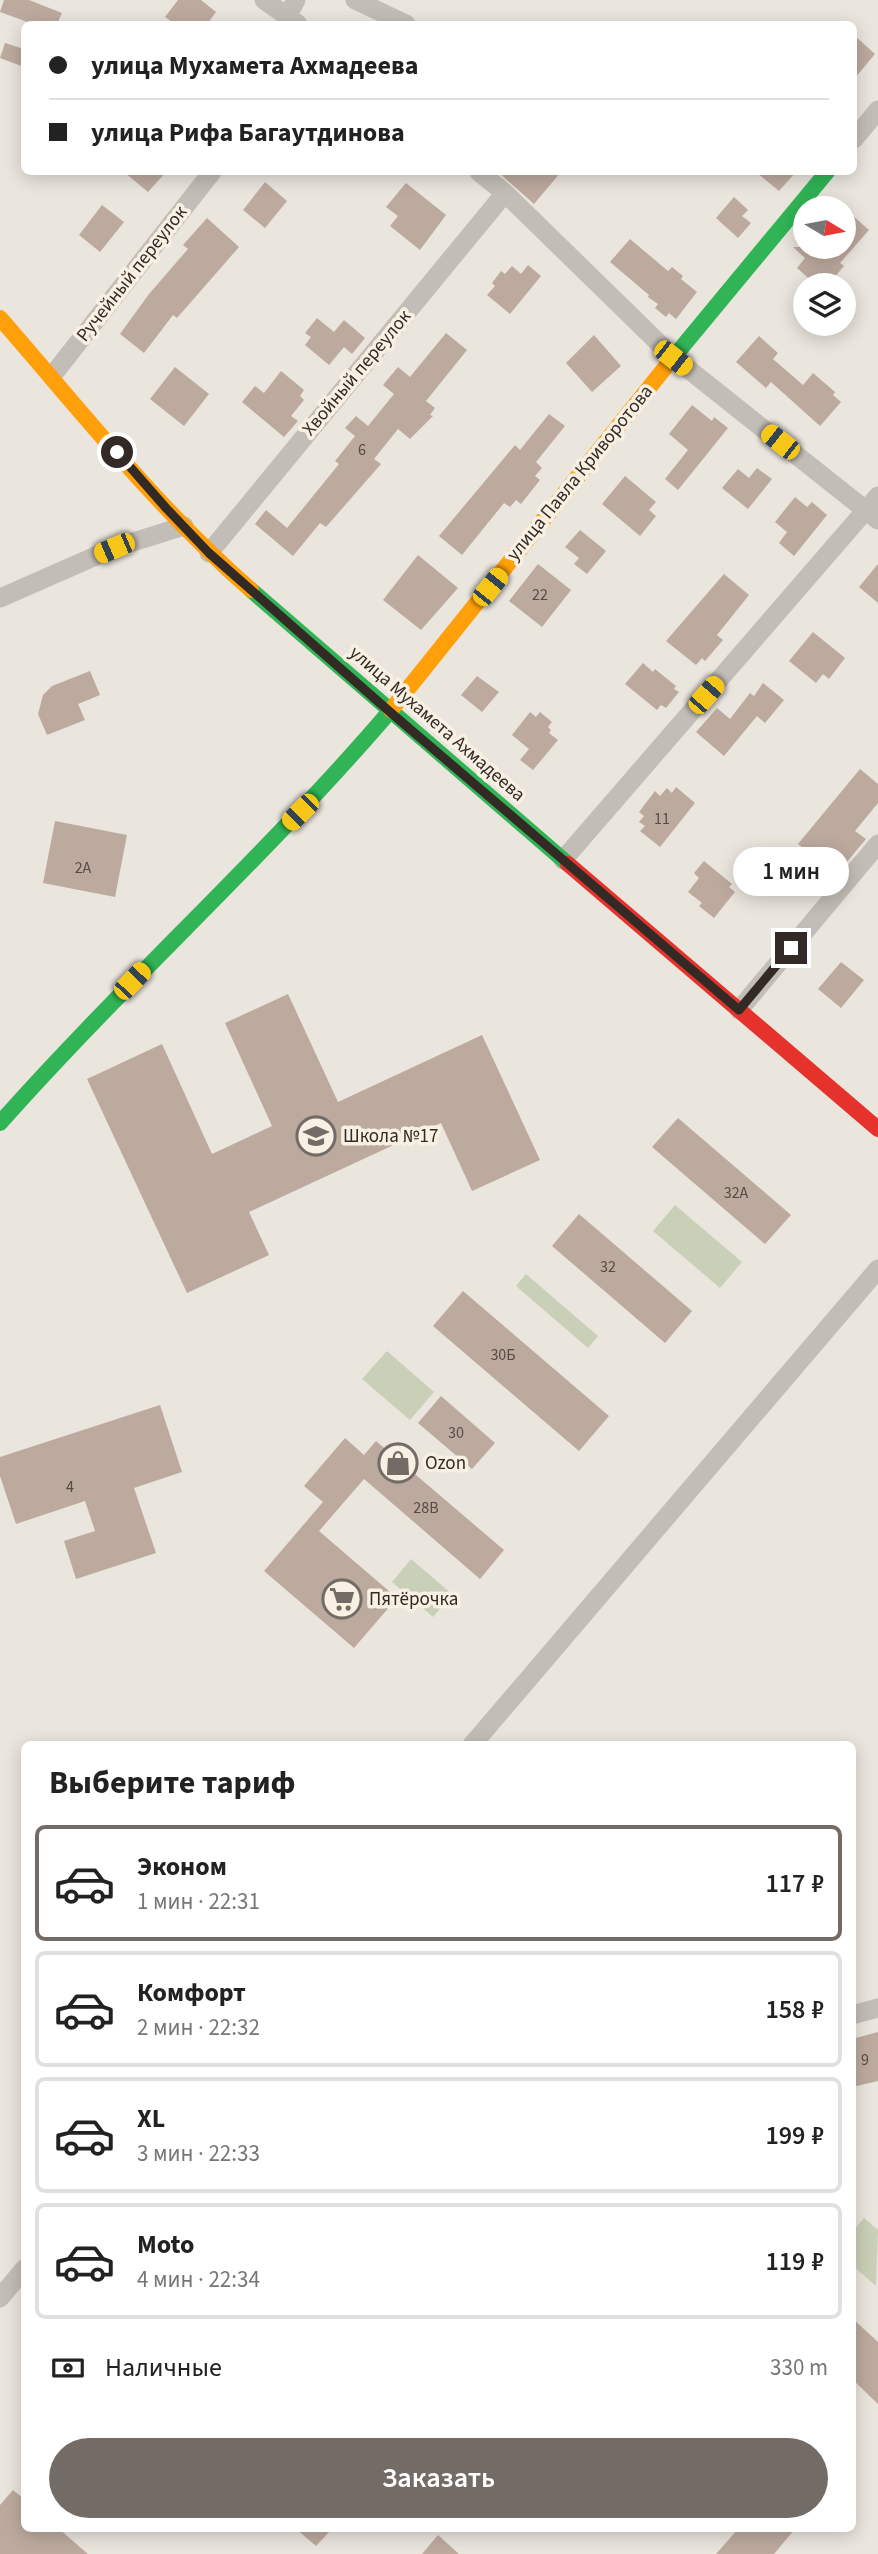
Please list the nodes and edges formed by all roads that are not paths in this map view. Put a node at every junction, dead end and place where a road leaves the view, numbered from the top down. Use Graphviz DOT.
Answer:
graph roads {
  1 [pos="264,0"];
  2 [pos="355,0"];
  3 [pos="294,14"];
  4 [pos="393,21"];
  5 [pos="878,110"];
  6 [pos="857,135"];
  7 [pos="210,175"];
  8 [pos="484,175"];
  9 [pos="825,175"];
  10 [pos="505,193"];
  11 [pos="0,318"];
  12 [pos="673,358"];
  13 [pos="52,376"];
  14 [pos="874,509"];
  15 [pos="184,526"];
  16 [pos="209,553"];
  17 [pos="0,598"];
  18 [pos="390,712"];
  19 [pos="878,844"];
  20 [pos="563,860"];
  21 [pos="739,1010"];
  22 [pos="0,1123"];
  23 [pos="878,1129"];
  24 [pos="878,1269"];
  25 [pos="475,1741"];
  26 [pos="878,2008"];
  27 [pos="856,2014"];
  28 [pos="21,2273"];
  29 [pos="0,2298"];
  1 -- 3 [label="street"];
  2 -- 4 [label="street"];
  5 -- 6 [label="street"];
  7 -- 13 [label="street, Ручейный переулок"];
  8 -- 10 [label="street"];
  9 -- 12 [label="street, улица Павла Криворотова"];
  10 -- 12 [label="street"];
  10 -- 16 [label="street, Хвойный переулок"];
  11 -- 13 [label="street, улица Мухамета Ахмадеева"];
  12 -- 14 [label="street"];
  12 -- 18 [label="street, улица Павла Криворотова"];
  13 -- 15 [label="street, улица Мухамета Ахмадеева"];
  14 -- 20 [label="street"];
  15 -- 16 [label="street, улица Мухамета Ахмадеева"];
  15 -- 17 [label="street"];
  16 -- 18 [label="street, улица Мухамета Ахмадеева"];
  18 -- 20 [label="street, улица Мухамета Ахмадеева"];
  18 -- 22 [label="street, улица Павла Криворотова"];
  19 -- 21 [label="street"];
  20 -- 21 [label="street, улица Мухамета Ахмадеева"];
  21 -- 23 [label="street, улица Мухамета Ахмадеева"];
  24 -- 25 [label="street"];
  26 -- 27 [label="street"];
  28 -- 29 [label="street"];
}
